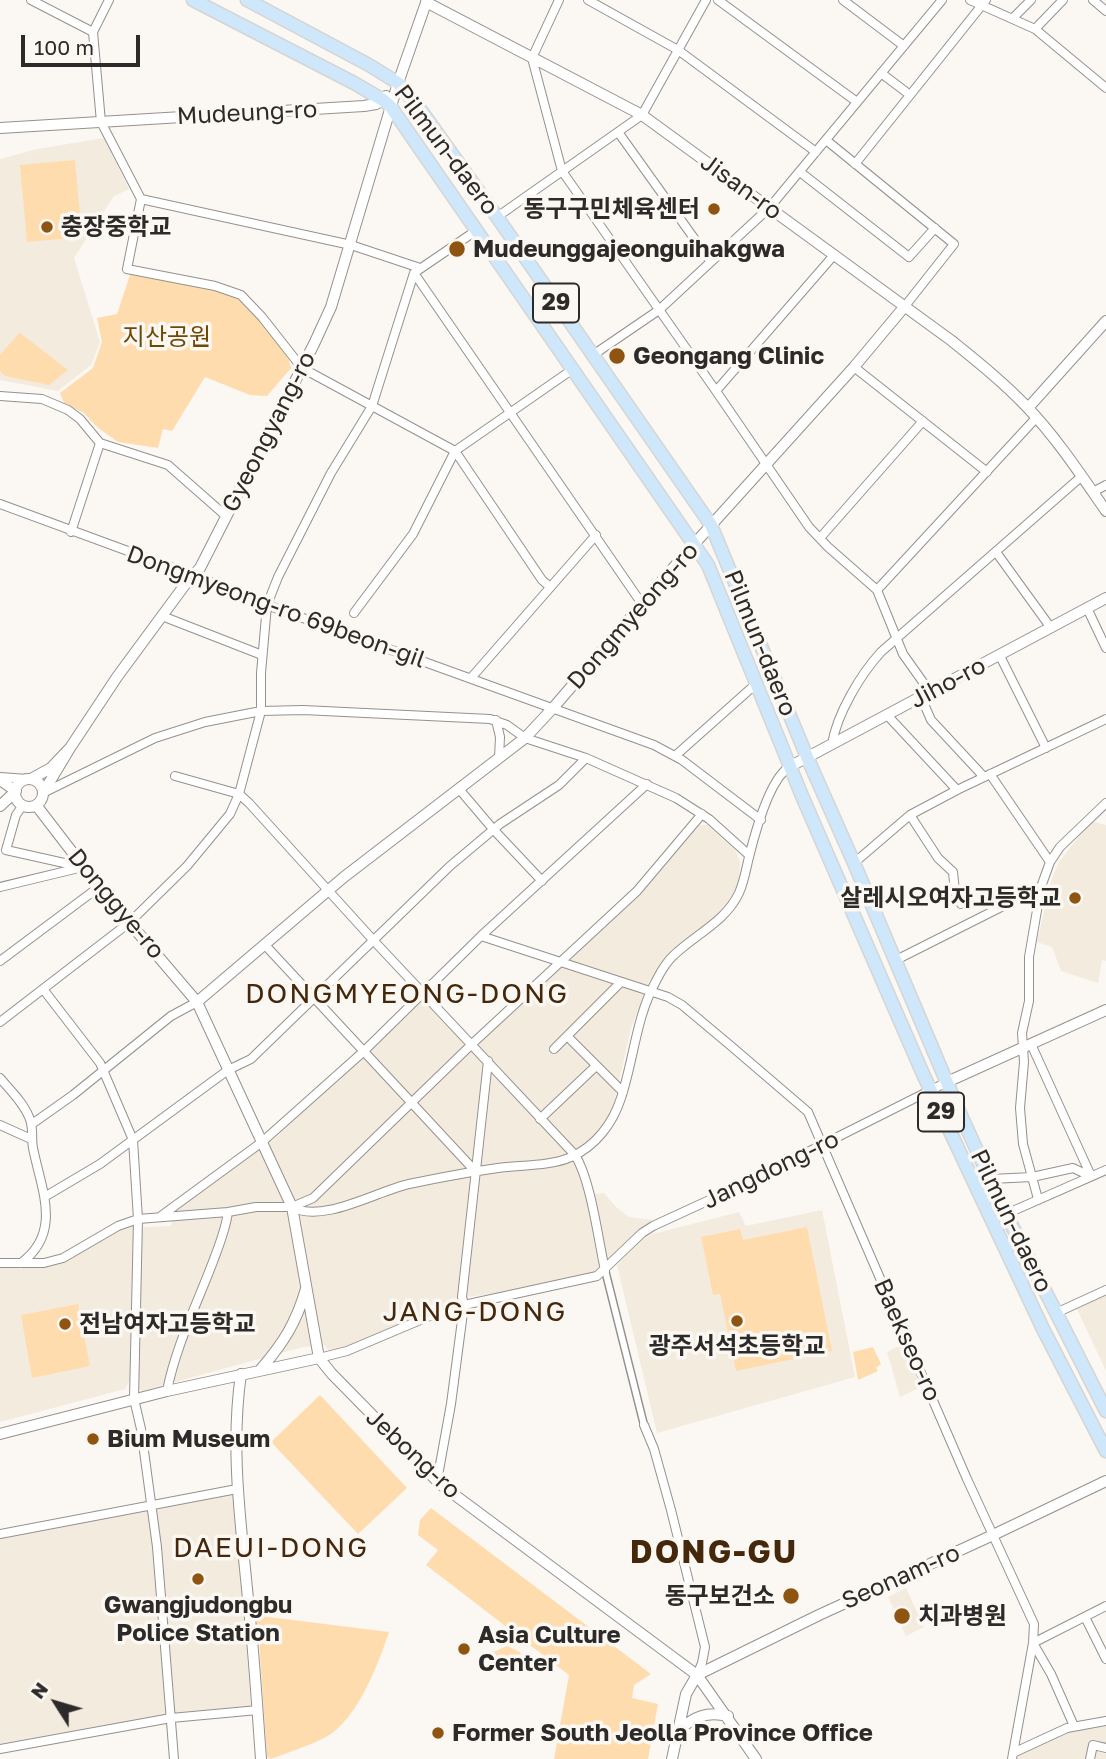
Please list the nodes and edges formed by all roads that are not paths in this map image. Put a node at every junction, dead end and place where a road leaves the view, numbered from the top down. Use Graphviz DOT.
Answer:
graph roads {
  1 [pos="31,0"];
  2 [pos="109,0"];
  3 [pos="193,0"];
  4 [pos="247,0"];
  5 [pos="559,0"];
  6 [pos="588,0"];
  7 [pos="706,0"];
  8 [pos="718,0"];
  9 [pos="842,0"];
  10 [pos="942,0"];
  11 [pos="970,0"];
  12 [pos="1031,0"];
  13 [pos="1063,0"];
  14 [pos="1093,0"];
  15 [pos="425,1"];
  16 [pos="984,2"];
  17 [pos="1106,11"];
  18 [pos="1013,18"];
  19 [pos="1035,29"];
  20 [pos="93,32"];
  21 [pos="904,46"];
  22 [pos="678,50"];
  23 [pos="532,58"];
  24 [pos="881,73"];
  25 [pos="398,83"];
  26 [pos="1106,88"];
  27 [pos="911,94"];
  28 [pos="387,103"];
  29 [pos="857,103"];
  30 [pos="642,115"];
  31 [pos="101,122"];
  32 [pos="0,128"];
  33 [pos="618,132"];
  34 [pos="826,140"];
  35 [pos="816,152"];
  36 [pos="855,164"];
  37 [pos="562,171"];
  38 [pos="800,172"];
  39 [pos="141,200"];
  40 [pos="770,207"];
  41 [pos="497,217"];
  42 [pos="934,228"];
  43 [pos="477,230"];
  44 [pos="351,245"];
  45 [pos="834,256"];
  46 [pos="711,262"];
  47 [pos="417,271"];
  48 [pos="905,306"];
  49 [pos="659,310"];
  50 [pos="1106,321"];
  51 [pos="593,355"];
  52 [pos="854,367"];
  53 [pos="302,368"];
  54 [pos="573,369"];
  55 [pos="716,390"];
  56 [pos="0,396"];
  57 [pos="372,405"];
  58 [pos="1028,408"];
  59 [pos="510,412"];
  60 [pos="1036,418"];
  61 [pos="923,421"];
  62 [pos="100,443"];
  63 [pos="455,451"];
  64 [pos="767,465"];
  65 [pos="987,472"];
  66 [pos="1082,476"];
  67 [pos="1106,485"];
  68 [pos="1093,492"];
  69 [pos="0,504"];
  70 [pos="1106,511"];
  71 [pos="226,516"];
  72 [pos="711,525"];
  73 [pos="71,532"];
  74 [pos="596,536"];
  75 [pos="820,538"];
  76 [pos="693,546"];
  77 [pos="996,552"];
  78 [pos="193,575"];
  79 [pos="549,586"];
  80 [pos="877,590"];
  81 [pos="1106,598"];
  82 [pos="642,604"];
  83 [pos="267,605"];
  84 [pos="1087,608"];
  85 [pos="354,613"];
  86 [pos="162,616"];
  87 [pos="1051,628"];
  88 [pos="898,639"];
  89 [pos="1106,648"];
  90 [pos="263,650"];
  91 [pos="1000,656"];
  92 [pos="471,678"];
  93 [pos="757,683"];
  94 [pos="925,694"];
  95 [pos="553,708"];
  96 [pos="261,711"];
  97 [pos="887,715"];
  98 [pos="1106,719"];
  99 [pos="496,720"];
  100 [pos="525,738"];
  101 [pos="832,744"];
  102 [pos="71,748"];
  103 [pos="1046,748"];
  104 [pos="675,756"];
  105 [pos="807,757"];
  106 [pos="499,758"];
  107 [pos="586,758"];
  108 [pos="789,766"];
  109 [pos="175,776"];
  110 [pos="987,776"];
  111 [pos="0,778"];
  112 [pos="30,779"];
  113 [pos="647,784"];
  114 [pos="459,789"];
  115 [pos="957,790"];
  116 [pos="16,791"];
  117 [pos="43,793"];
  118 [pos="239,794"];
  119 [pos="1106,803"];
  120 [pos="23,805"];
  121 [pos="36,805"];
  122 [pos="0,808"];
  123 [pos="702,814"];
  124 [pos="910,815"];
  125 [pos="761,820"];
  126 [pos="494,829"];
  127 [pos="3,853"];
  128 [pos="749,855"];
  129 [pos="1050,862"];
  130 [pos="854,863"];
  131 [pos="83,867"];
  132 [pos="542,881"];
  133 [pos="0,887"];
  134 [pos="99,887"];
  135 [pos="1041,887"];
  136 [pos="328,892"];
  137 [pos="961,904"];
  138 [pos="130,922"];
  139 [pos="481,936"];
  140 [pos="373,942"];
  141 [pos="265,945"];
  142 [pos="0,961"];
  143 [pos="894,961"];
  144 [pos="559,963"];
  145 [pos="621,982"];
  146 [pos="43,989"];
  147 [pos="650,991"];
  148 [pos="424,993"];
  149 [pos="314,998"];
  150 [pos="197,1002"];
  151 [pos="1106,1010"];
  152 [pos="0,1023"];
  153 [pos="567,1036"];
  154 [pos="471,1044"];
  155 [pos="1026,1046"];
  156 [pos="554,1049"];
  157 [pos="363,1052"];
  158 [pos="488,1061"];
  159 [pos="596,1066"];
  160 [pos="104,1070"];
  161 [pos="228,1070"];
  162 [pos="0,1078"];
  163 [pos="947,1082"];
  164 [pos="931,1090"];
  165 [pos="623,1093"];
  166 [pos="409,1103"];
  167 [pos="540,1119"];
  168 [pos="32,1124"];
  169 [pos="0,1125"];
  170 [pos="31,1139"];
  171 [pos="133,1140"];
  172 [pos="262,1142"];
  173 [pos="822,1145"];
  174 [pos="575,1155"];
  175 [pos="1106,1170"];
  176 [pos="475,1171"];
  177 [pos="1090,1176"];
  178 [pos="1032,1177"];
  179 [pos="991,1180"];
  180 [pos="46,1196"];
  181 [pos="1038,1199"];
  182 [pos="292,1207"];
  183 [pos="228,1212"];
  184 [pos="1006,1214"];
  185 [pos="160,1217"];
  186 [pos="138,1219"];
  187 [pos="0,1263"];
  188 [pos="21,1263"];
  189 [pos="605,1270"];
  190 [pos="307,1285"];
  191 [pos="1106,1290"];
  192 [pos="464,1305"];
  193 [pos="1056,1313"];
  194 [pos="319,1358"];
  195 [pos="261,1369"];
  196 [pos="241,1374"];
  197 [pos="167,1391"];
  198 [pos="134,1399"];
  199 [pos="1106,1411"];
  200 [pos="644,1425"];
  201 [pos="0,1434"];
  202 [pos="1106,1451"];
  203 [pos="437,1481"];
  204 [pos="1106,1481"];
  205 [pos="237,1489"];
  206 [pos="151,1504"];
  207 [pos="0,1534"];
  208 [pos="993,1535"];
  209 [pos="1106,1606"];
  210 [pos="1085,1617"];
  211 [pos="1033,1643"];
  212 [pos="1106,1659"];
  213 [pos="697,1675"];
  214 [pos="258,1710"];
  215 [pos="728,1716"];
  216 [pos="171,1718"];
  217 [pos="1106,1721"];
  218 [pos="1074,1726"];
  219 [pos="677,1731"];
  220 [pos="1106,1748"];
  221 [pos="0,1749"];
  222 [pos="1013,1756"];
  223 [pos="174,1759"];
  224 [pos="261,1759"];
  225 [pos="672,1759"];
  226 [pos="756,1759"];
  227 [pos="1090,1759"];
  1 -- 20 [label="street"];
  2 -- 20 [label="street"];
  3 -- 28 [label="main road, Pilmun-daero / 29"];
  4 -- 25 [label="main road, Pilmun-daero / 29"];
  5 -- 23 [label="street"];
  6 -- 22 [label="street"];
  7 -- 22 [label="street"];
  8 -- 29 [label="street"];
  9 -- 21 [label="street"];
  10 -- 21 [label="street"];
  11 -- 16 [label="street"];
  12 -- 18 [label="street"];
  13 -- 19 [label="street"];
  14 -- 17 [label="street"];
  15 -- 23 [label="street, Jisan-ro"];
  15 -- 25 [label="street"];
  16 -- 18 [label="street"];
  16 -- 27 [label="street"];
  18 -- 19 [label="street"];
  19 -- 26 [label="street"];
  20 -- 31 [label="street"];
  21 -- 24 [label="street"];
  22 -- 30 [label="street"];
  22 -- 35 [label="street"];
  23 -- 30 [label="street, Jisan-ro"];
  23 -- 37 [label="street"];
  24 -- 27 [label="street"];
  24 -- 29 [label="street"];
  25 -- 28 [label="street, Gyeongyang-ro"];
  25 -- 41 [label="main road, Pilmun-daero / 29"];
  27 -- 36 [label="street"];
  28 -- 31 [label="street, Mudeung-ro"];
  28 -- 43 [label="main road, Pilmun-daero / 29"];
  28 -- 44 [label="street, Gyeongyang-ro"];
  29 -- 34 [label="street"];
  30 -- 33 [label="street"];
  30 -- 40 [label="street, Jisan-ro"];
  31 -- 32 [label="street, Mudeung-ro"];
  31 -- 39 [label="street"];
  33 -- 37 [label="street"];
  33 -- 46 [label="street"];
  34 -- 35 [label="street"];
  34 -- 36 [label="street"];
  35 -- 38 [label="street"];
  36 -- 42 [label="street"];
  37 -- 41 [label="street"];
  37 -- 49 [label="street"];
  38 -- 40 [label="street"];
  38 -- 42 [label="street, Jisan-ro"];
  39 -- 44 [label="street"];
  39 -- 53 [label="street"];
  40 -- 45 [label="street, Jisan-ro"];
  40 -- 46 [label="street"];
  41 -- 51 [label="main road, Pilmun-daero / 29"];
  42 -- 48 [label="street"];
  43 -- 47 [label="street"];
  43 -- 54 [label="main road, Pilmun-daero / 29"];
  44 -- 47 [label="street"];
  44 -- 53 [label="street, Gyeongyang-ro"];
  45 -- 48 [label="street, Jisan-ro"];
  45 -- 55 [label="street"];
  46 -- 49 [label="street"];
  47 -- 57 [label="street"];
  47 -- 59 [label="street"];
  48 -- 52 [label="street, Dongmyeong-ro"];
  48 -- 58 [label="street, Jisan-ro"];
  49 -- 51 [label="street"];
  49 -- 55 [label="street"];
  50 -- 58 [label="street"];
  51 -- 72 [label="main road, Pilmun-daero / 29"];
  52 -- 61 [label="street"];
  52 -- 64 [label="street, Dongmyeong-ro"];
  53 -- 57 [label="street"];
  53 -- 71 [label="street, Gyeongyang-ro"];
  54 -- 59 [label="street"];
  54 -- 76 [label="main road, Pilmun-daero / 29"];
  55 -- 64 [label="street"];
  56 -- 62 [label="street"];
  57 -- 63 [label="street"];
  57 -- 83 [label="street"];
  58 -- 60 [label="street, Jisan-ro"];
  59 -- 63 [label="street"];
  59 -- 74 [label="street"];
  60 -- 65 [label="street"];
  60 -- 66 [label="street, Jisan-ro"];
  61 -- 65 [label="street"];
  61 -- 75 [label="street"];
  62 -- 71 [label="street"];
  62 -- 73 [label="street"];
  63 -- 79 [label="street"];
  63 -- 85 [label="street"];
  64 -- 72 [label="street, Dongmyeong-ro"];
  64 -- 75 [label="street"];
  65 -- 80 [label="street"];
  66 -- 68 [label="street, Jisan-ro"];
  66 -- 77 [label="street"];
  67 -- 68 [label="street"];
  68 -- 70 [label="street, Jisan-ro"];
  69 -- 73 [label="street, Dongmyeong-ro 69beon-gil"];
  71 -- 78 [label="street, Gyeongyang-ro"];
  72 -- 76 [label="street, Dongmyeong-ro"];
  72 -- 105 [label="main road, Pilmun-daero / 29"];
  73 -- 78 [label="street, Dongmyeong-ro 69beon-gil"];
  74 -- 79 [label="street"];
  74 -- 82 [label="street"];
  75 -- 80 [label="street"];
  76 -- 82 [label="street, Dongmyeong-ro"];
  76 -- 93 [label="main road, Pilmun-daero / 29"];
  77 -- 87 [label="street"];
  77 -- 88 [label="street"];
  78 -- 83 [label="street, Dongmyeong-ro 69beon-gil"];
  78 -- 86 [label="street, Gyeongyang-ro"];
  79 -- 92 [label="street"];
  80 -- 88 [label="street"];
  81 -- 84 [label="street, Jiho-ro"];
  82 -- 95 [label="street, Dongmyeong-ro"];
  83 -- 90 [label="street"];
  83 -- 92 [label="street, Dongmyeong-ro 69beon-gil"];
  84 -- 87 [label="street, Jiho-ro"];
  84 -- 89 [label="street"];
  86 -- 90 [label="street"];
  86 -- 102 [label="street, Gyeongyang-ro"];
  87 -- 91 [label="street, Jiho-ro"];
  88 -- 94 [label="street"];
  88 -- 101 [label="street"];
  90 -- 96 [label="street"];
  91 -- 94 [label="street, Jiho-ro"];
  91 -- 103 [label="street"];
  92 -- 95 [label="street, Dongmyeong-ro 69beon-gil"];
  93 -- 104 [label="street, Pilmun-daero"];
  93 -- 108 [label="main road, Pilmun-daero / 29"];
  94 -- 97 [label="street, Jiho-ro"];
  94 -- 110 [label="street"];
  95 -- 100 [label="street, Dongmyeong-ro"];
  95 -- 104 [label="street, Dongmyeong-ro 69beon-gil"];
  96 -- 99 [label="street"];
  96 -- 117 [label="street"];
  96 -- 118 [label="street"];
  97 -- 101 [label="street, Jiho-ro"];
  97 -- 115 [label="street"];
  98 -- 103 [label="street"];
  99 -- 100 [label="street"];
  99 -- 106 [label="street"];
  100 -- 106 [label="street, Dongmyeong-ro"];
  100 -- 107 [label="street"];
  101 -- 105 [label="street, Jiho-ro"];
  102 -- 112 [label="street"];
  102 -- 117 [label="street, Gyeongyang-ro"];
  103 -- 110 [label="street"];
  104 -- 125 [label="street, Dongmyeong-ro 69beon-gil"];
  105 -- 108 [label="street, Jiho-ro"];
  105 -- 130 [label="main road, Pilmun-daero / 29"];
  106 -- 114 [label="street, Dongmyeong-ro"];
  107 -- 113 [label="street"];
  107 -- 126 [label="street"];
  108 -- 125 [label="street"];
  108 -- 164 [label="main road, Pilmun-daero / 29"];
  109 -- 118 [label="street"];
  110 -- 115 [label="street"];
  110 -- 129 [label="street"];
  111 -- 112 [label="street"];
  111 -- 116 [label="street"];
  112 -- 116 [label="street"];
  112 -- 117 [label="street"];
  113 -- 123 [label="street"];
  113 -- 132 [label="street"];
  114 -- 126 [label="street"];
  114 -- 136 [label="street, Dongmyeong-ro"];
  115 -- 124 [label="street"];
  116 -- 120 [label="street"];
  116 -- 122 [label="street"];
  117 -- 121 [label="street"];
  118 -- 136 [label="street"];
  118 -- 138 [label="street"];
  119 -- 129 [label="street"];
  120 -- 121 [label="street"];
  120 -- 122 [label="street"];
  120 -- 127 [label="street"];
  121 -- 131 [label="street, Donggye-ro"];
  123 -- 128 [label="street"];
  123 -- 144 [label="street"];
  124 -- 130 [label="street"];
  124 -- 137 [label="street"];
  125 -- 128 [label="street"];
  126 -- 132 [label="street"];
  126 -- 140 [label="street"];
  127 -- 131 [label="street"];
  128 -- 147 [label="street"];
  129 -- 135 [label="street"];
  130 -- 143 [label="main road, Pilmun-daero / 29"];
  131 -- 133 [label="street"];
  131 -- 134 [label="street, Donggye-ro"];
  132 -- 139 [label="street"];
  134 -- 138 [label="street, Donggye-ro"];
  134 -- 142 [label="street"];
  135 -- 143 [label="street"];
  135 -- 155 [label="street"];
  136 -- 140 [label="street"];
  136 -- 141 [label="street, Dongmyeong-ro"];
  138 -- 146 [label="street"];
  138 -- 150 [label="street, Donggye-ro"];
  139 -- 144 [label="street, Baekseo-ro"];
  139 -- 148 [label="street"];
  140 -- 148 [label="street"];
  140 -- 149 [label="street"];
  141 -- 149 [label="street"];
  141 -- 150 [label="street, Dongmyeong-ro"];
  143 -- 163 [label="main road, Pilmun-daero / 29"];
  144 -- 145 [label="street, Baekseo-ro"];
  144 -- 154 [label="street"];
  145 -- 147 [label="street, Baekseo-ro"];
  145 -- 153 [label="street"];
  146 -- 152 [label="street"];
  146 -- 160 [label="street"];
  147 -- 165 [label="street"];
  147 -- 173 [label="street, Baekseo-ro"];
  148 -- 154 [label="street"];
  148 -- 157 [label="street"];
  149 -- 157 [label="street"];
  149 -- 161 [label="street"];
  150 -- 160 [label="street"];
  150 -- 161 [label="street"];
  151 -- 155 [label="street"];
  153 -- 156 [label="street"];
  153 -- 159 [label="street"];
  154 -- 158 [label="street"];
  154 -- 166 [label="street"];
  155 -- 163 [label="street"];
  155 -- 177 [label="street"];
  155 -- 178 [label="street"];
  157 -- 166 [label="street"];
  157 -- 172 [label="street"];
  158 -- 167 [label="street"];
  158 -- 176 [label="street"];
  159 -- 165 [label="street"];
  159 -- 167 [label="street"];
  160 -- 168 [label="street"];
  160 -- 171 [label="street"];
  161 -- 171 [label="street"];
  161 -- 172 [label="street"];
  162 -- 168 [label="street"];
  163 -- 164 [label="street, Jangdong-ro"];
  163 -- 179 [label="main road, Pilmun-daero / 29"];
  164 -- 173 [label="street, Jangdong-ro"];
  164 -- 202 [label="main road, Pilmun-daero / 29"];
  165 -- 174 [label="street"];
  166 -- 176 [label="street"];
  166 -- 182 [label="street"];
  167 -- 174 [label="street"];
  168 -- 170 [label="street"];
  169 -- 170 [label="street"];
  170 -- 180 [label="street"];
  171 -- 180 [label="street"];
  171 -- 186 [label="street"];
  172 -- 182 [label="street"];
  172 -- 185 [label="street"];
  173 -- 189 [label="street, Jangdong-ro"];
  173 -- 208 [label="street, Baekseo-ro"];
  174 -- 176 [label="street"];
  174 -- 189 [label="street"];
  175 -- 177 [label="street"];
  176 -- 182 [label="street"];
  176 -- 192 [label="street"];
  177 -- 178 [label="street"];
  177 -- 181 [label="street"];
  178 -- 179 [label="street"];
  178 -- 181 [label="street"];
  179 -- 184 [label="main road, Pilmun-daero / 29"];
  180 -- 188 [label="street"];
  181 -- 184 [label="street"];
  182 -- 183 [label="street"];
  182 -- 190 [label="street"];
  183 -- 185 [label="street"];
  183 -- 197 [label="street"];
  184 -- 193 [label="main road, Pilmun-daero / 29"];
  185 -- 186 [label="street"];
  186 -- 188 [label="street"];
  186 -- 198 [label="street"];
  187 -- 188 [label="street"];
  189 -- 192 [label="street, Jangdong-ro"];
  189 -- 200 [label="street"];
  190 -- 194 [label="street"];
  190 -- 195 [label="street"];
  191 -- 193 [label="street"];
  192 -- 194 [label="street, Jangdong-ro"];
  192 -- 203 [label="street"];
  193 -- 199 [label="main road, Pilmun-daero / 29"];
  194 -- 195 [label="street"];
  194 -- 203 [label="street, Jebong-ro"];
  195 -- 196 [label="street"];
  196 -- 197 [label="street"];
  196 -- 205 [label="street"];
  197 -- 198 [label="street"];
  198 -- 201 [label="street"];
  198 -- 206 [label="street"];
  200 -- 213 [label="street"];
  203 -- 213 [label="street, Jebong-ro"];
  204 -- 208 [label="street, Seonam-ro"];
  205 -- 206 [label="street"];
  205 -- 214 [label="street"];
  206 -- 207 [label="street"];
  206 -- 216 [label="street"];
  208 -- 211 [label="street, Baekseo-ro"];
  208 -- 213 [label="street, Seonam-ro"];
  209 -- 210 [label="street"];
  210 -- 211 [label="street"];
  210 -- 212 [label="street"];
  211 -- 218 [label="street"];
  211 -- 222 [label="street, Baekseo-ro"];
  213 -- 215 [label="street, Jebong-ro"];
  213 -- 219 [label="street"];
  214 -- 216 [label="street"];
  214 -- 224 [label="street"];
  215 -- 219 [label="street"];
  215 -- 226 [label="street, Jebong-ro"];
  216 -- 221 [label="street"];
  216 -- 223 [label="street"];
  217 -- 218 [label="street"];
  218 -- 222 [label="street"];
  219 -- 225 [label="street"];
  220 -- 227 [label="street"];
}
